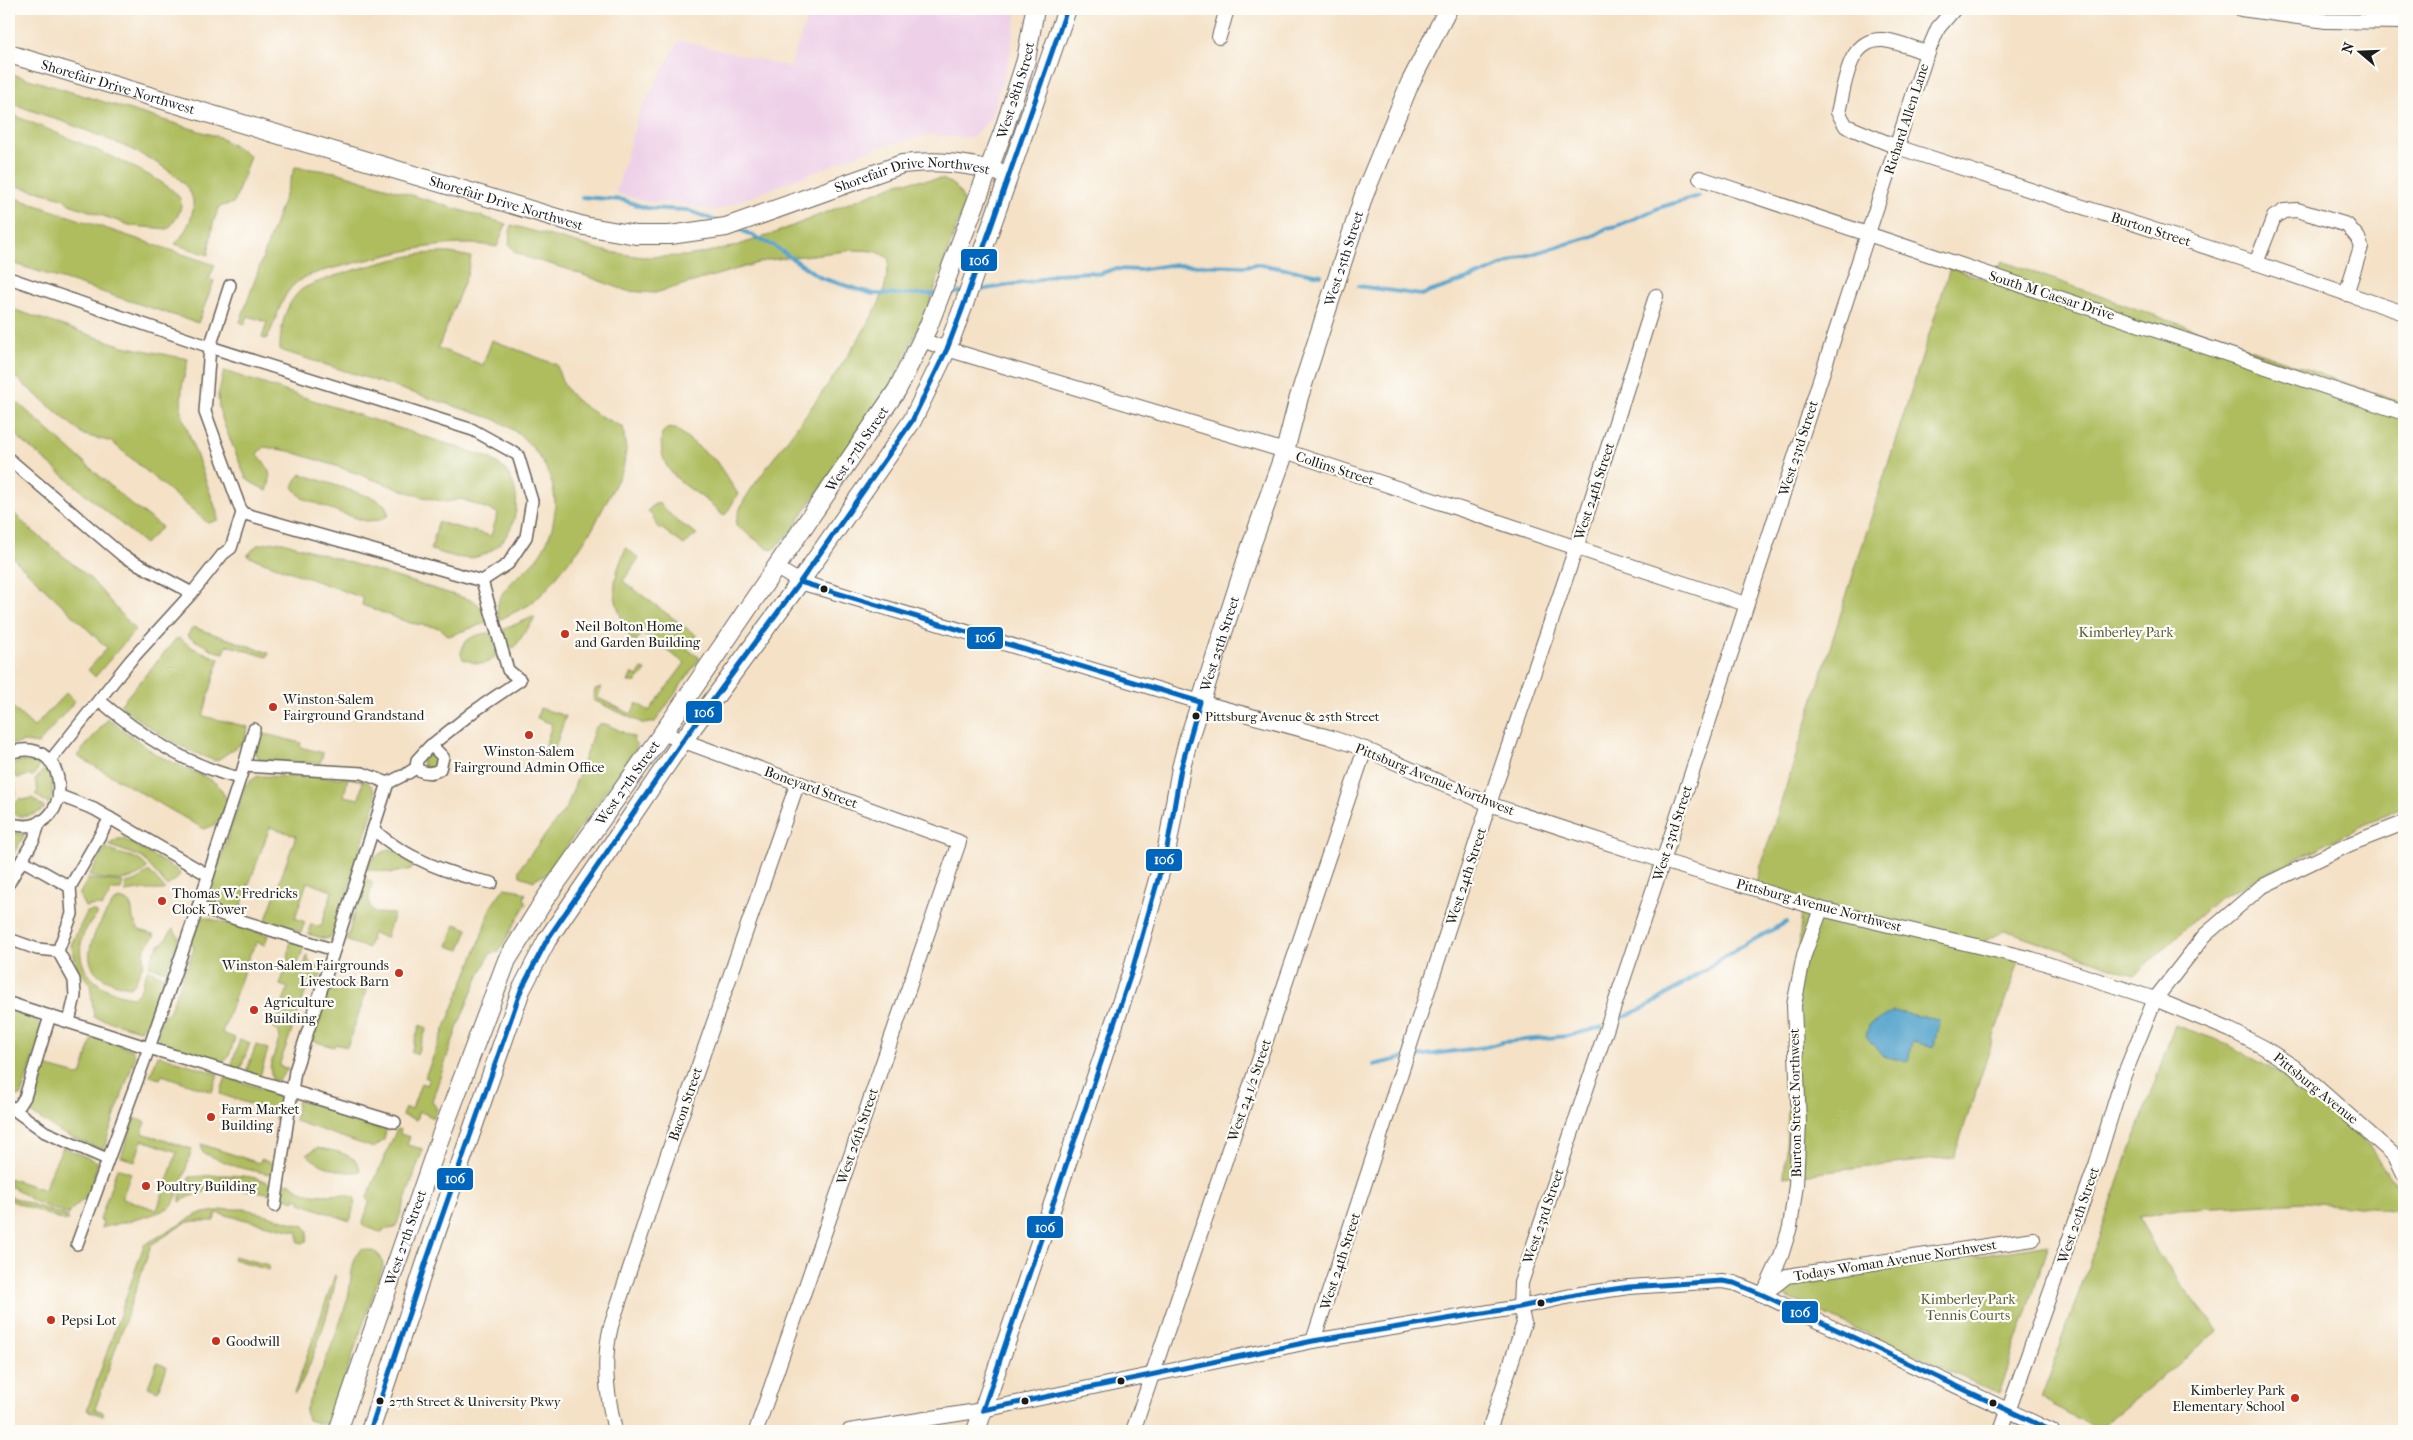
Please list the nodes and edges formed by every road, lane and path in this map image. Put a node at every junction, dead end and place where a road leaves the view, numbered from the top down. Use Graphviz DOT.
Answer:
graph roads {
  1 [pos="1034,9"];
  2 [pos="1067,9"];
  3 [pos="1227,9"];
  4 [pos="1448,9"];
  5 [pos="1954,9"];
  6 [pos="2241,9"];
  7 [pos="2404,22"];
  8 [pos="1219,36"];
  9 [pos="1928,53"];
  10 [pos="9,54"];
  11 [pos="1897,147"];
  12 [pos="989,170"];
  13 [pos="1008,175"];
  14 [pos="1700,178"];
  15 [pos="1868,235"];
  16 [pos="2256,263"];
  17 [pos="9,278"];
  18 [pos="230,285"];
  19 [pos="2346,294"];
  20 [pos="1656,296"];
  21 [pos="2404,313"];
  22 [pos="922,340"];
  23 [pos="210,347"];
  24 [pos="947,349"];
  25 [pos="2404,413"];
  26 [pos="1285,451"];
  27 [pos="9,459"];
  28 [pos="242,513"];
  29 [pos="1576,548"];
  30 [pos="775,567"];
  31 [pos="482,581"];
  32 [pos="800,582"];
  33 [pos="192,593"];
  34 [pos="1746,604"];
  35 [pos="99,700"];
  36 [pos="1200,702"];
  37 [pos="254,729"];
  38 [pos="662,733"];
  39 [pos="682,742"];
  40 [pos="431,745"];
  41 [pos="1365,749"];
  42 [pos="9,754"];
  43 [pos="50,761"];
  44 [pos="244,766"];
  45 [pos="409,772"];
  46 [pos="239,778"];
  47 [pos="798,782"];
  48 [pos="388,783"];
  49 [pos="60,796"];
  50 [pos="1489,804"];
  51 [pos="110,818"];
  52 [pos="40,821"];
  53 [pos="9,822"];
  54 [pos="2404,823"];
  55 [pos="373,829"];
  56 [pos="959,842"];
  57 [pos="22,860"];
  58 [pos="1663,861"];
  59 [pos="208,875"];
  60 [pos="9,883"];
  61 [pos="492,883"];
  62 [pos="70,887"];
  63 [pos="198,907"];
  64 [pos="1821,909"];
  65 [pos="9,939"];
  66 [pos="334,950"];
  67 [pos="58,951"];
  68 [pos="2155,1000"];
  69 [pos="9,1003"];
  70 [pos="50,1016"];
  71 [pos="70,1022"];
  72 [pos="149,1048"];
  73 [pos="291,1091"];
  74 [pos="11,1108"];
  75 [pos="395,1122"];
  76 [pos="2400,1153"];
  77 [pos="107,1159"];
  78 [pos="2404,1175"];
  79 [pos="275,1206"];
  80 [pos="2033,1239"];
  81 [pos="77,1244"];
  82 [pos="1763,1294"];
  83 [pos="1520,1307"];
  84 [pos="1313,1342"];
  85 [pos="1153,1373"];
  86 [pos="983,1410"];
  87 [pos="2008,1411"];
  88 [pos="338,1431"];
  89 [pos="370,1431"];
  90 [pos="615,1431"];
  91 [pos="756,1431"];
  92 [pos="849,1431"];
  93 [pos="976,1431"];
  94 [pos="1133,1431"];
  95 [pos="1489,1431"];
  96 [pos="2001,1431"];
  97 [pos="2052,1431"];
  1 -- 12 [label="street, West 28th Street"];
  2 -- 13 [label="street, West 27th Street"];
  3 -- 8 [label="street"];
  4 -- 26 [label="street, West 25th Street"];
  5 -- 9 [label="street, Richard Allen Lane"];
  6 -- 7 [label="street"];
  9 -- 11 [label="street, Richard Allen Lane"];
  9 -- 11 [label="street, Burton Street"];
  10 -- 12 [label="street, Shorefair Drive Northwest"];
  11 -- 15 [label="street, Richard Allen Lane"];
  11 -- 16 [label="street, Burton Street"];
  12 -- 13 [label="street, Shorefair Drive Northwest"];
  12 -- 22 [label="street, West 27th Street"];
  13 -- 24 [label="street, West 27th Street"];
  14 -- 15 [label="street, South M Caesar Drive"];
  15 -- 25 [label="street, South M Caesar Drive"];
  15 -- 34 [label="street, West 23rd Street"];
  16 -- 19 [label="street, Burton Street"];
  16 -- 19 [label="street"];
  17 -- 23 [label="street"];
  18 -- 23 [label="street"];
  19 -- 21 [label="street, Burton Street"];
  20 -- 29 [label="street, West 24th Street"];
  22 -- 24 [label="street, Collins Street"];
  22 -- 30 [label="street, West 27th Street"];
  23 -- 28 [label="street"];
  23 -- 31 [label="street"];
  24 -- 26 [label="street, Collins Street"];
  24 -- 32 [label="street, West 27th Street"];
  26 -- 29 [label="street, Collins Street"];
  26 -- 36 [label="street, West 25th Street"];
  27 -- 33 [label="street"];
  28 -- 31 [label="street"];
  28 -- 33 [label="street"];
  29 -- 34 [label="street, Collins Street"];
  29 -- 50 [label="street, West 24th Street"];
  30 -- 32 [label="street, Pittsburg Avenue Northwest"];
  30 -- 38 [label="street, West 27th Street"];
  31 -- 40 [label="street"];
  32 -- 36 [label="street, Pittsburg Avenue Northwest"];
  32 -- 39 [label="street, West 27th Street"];
  33 -- 35 [label="street"];
  34 -- 58 [label="street, West 23rd Street"];
  35 -- 43 [label="street"];
  35 -- 46 [label="street"];
  36 -- 41 [label="street, Pittsburg Avenue Northwest"];
  36 -- 86 [label="street, West 25th Street"];
  37 -- 44 [label="street"];
  38 -- 39 [label="street, Boneyard Street"];
  38 -- 88 [label="street, West 27th Street"];
  39 -- 47 [label="street, Boneyard Street"];
  39 -- 89 [label="street, West 27th Street"];
  40 -- 45 [label="street"];
  40 -- 45 [label="street"];
  41 -- 50 [label="street, Pittsburg Avenue Northwest"];
  41 -- 85 [label="street, West 24 1/2 Street"];
  42 -- 43 [label="street"];
  43 -- 49 [label="street"];
  44 -- 46 [label="street"];
  44 -- 48 [label="street"];
  45 -- 48 [label="street"];
  46 -- 59 [label="street"];
  47 -- 56 [label="street, Boneyard Street"];
  47 -- 90 [label="street, Bacon Street"];
  48 -- 55 [label="street"];
  49 -- 51 [label="street"];
  49 -- 52 [label="street"];
  50 -- 58 [label="street, Pittsburg Avenue Northwest"];
  50 -- 84 [label="street, West 24th Street"];
  51 -- 59 [label="street"];
  51 -- 62 [label="street"];
  52 -- 53 [label="street"];
  52 -- 57 [label="street"];
  54 -- 68 [label="street, West 20th Street"];
  55 -- 61 [label="street"];
  55 -- 66 [label="street"];
  56 -- 91 [label="street, West 26th Street"];
  57 -- 60 [label="street"];
  57 -- 62 [label="street"];
  58 -- 64 [label="street, Pittsburg Avenue Northwest"];
  58 -- 83 [label="street, West 23rd Street"];
  59 -- 63 [label="street"];
  62 -- 67 [label="street"];
  63 -- 66 [label="street"];
  63 -- 72 [label="street"];
  64 -- 68 [label="street, Pittsburg Avenue Northwest"];
  64 -- 82 [label="street, Burton Street Northwest"];
  65 -- 67 [label="street"];
  66 -- 73 [label="street"];
  67 -- 71 [label="street"];
  68 -- 76 [label="street, Pittsburg Avenue"];
  68 -- 87 [label="street, West 20th Street"];
  69 -- 70 [label="street"];
  70 -- 71 [label="street"];
  70 -- 74 [label="street"];
  71 -- 72 [label="street"];
  72 -- 73 [label="street"];
  72 -- 77 [label="street"];
  73 -- 75 [label="street"];
  73 -- 79 [label="street"];
  74 -- 77 [label="street"];
  76 -- 78 [label="street, Pittsburg Avenue"];
  77 -- 81 [label="street"];
  80 -- 82 [label="street, Todays Woman Avenue Northwest"];
  82 -- 83 [label="street"];
  82 -- 87 [label="street"];
  83 -- 84 [label="street"];
  83 -- 95 [label="street, West 23rd Street"];
  84 -- 85 [label="street"];
  85 -- 86 [label="street"];
  85 -- 94 [label="street, West 24 1/2 Street"];
  86 -- 92 [label="street"];
  86 -- 93 [label="street, West 25th Street"];
  87 -- 96 [label="street, West 20th Street"];
  87 -- 97 [label="street"];
}
